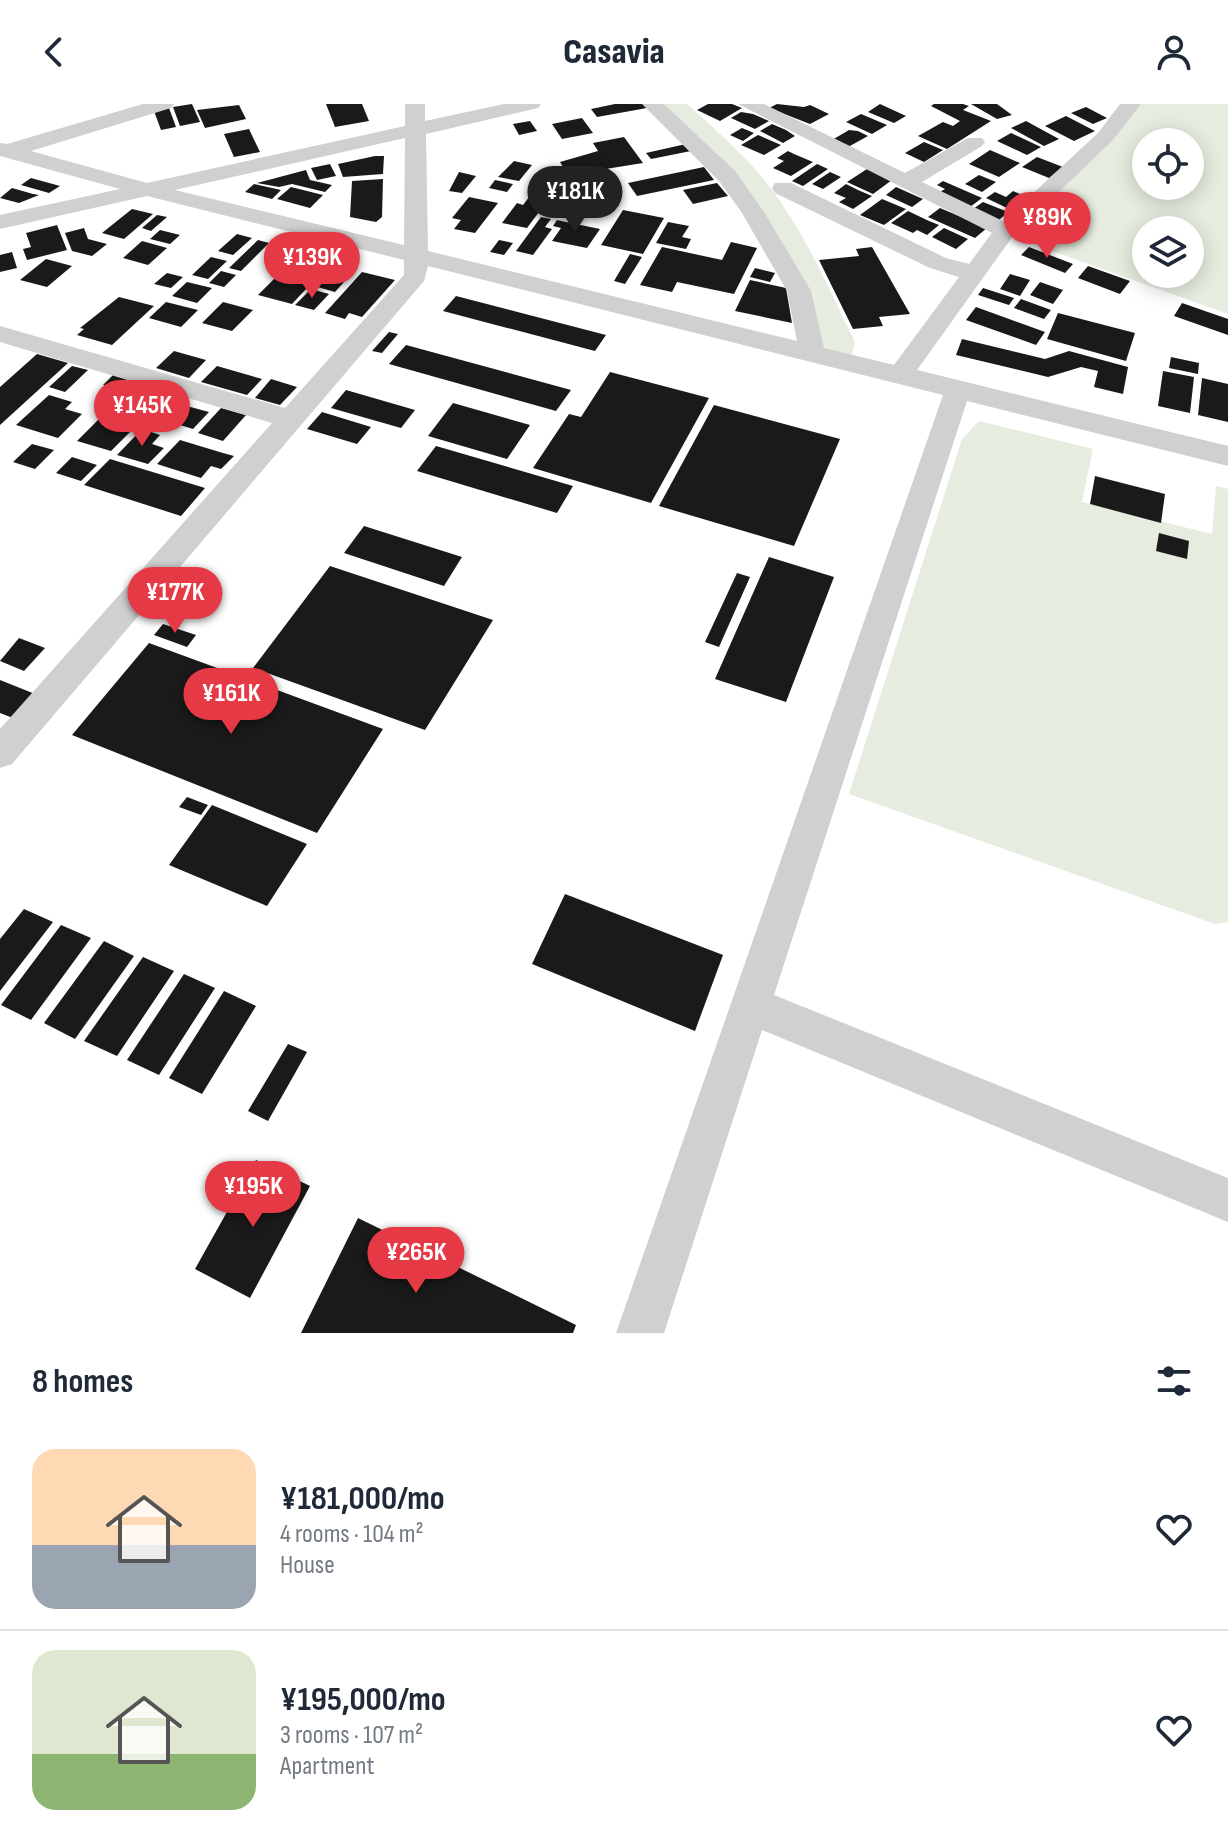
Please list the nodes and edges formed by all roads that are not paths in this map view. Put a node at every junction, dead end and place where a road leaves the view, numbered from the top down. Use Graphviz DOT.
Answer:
graph roads {
  1 [pos="164,104"];
  2 [pos="415,104"];
  3 [pos="531,104"];
  4 [pos="652,104"];
  5 [pos="748,104"];
  6 [pos="1131,104"];
  7 [pos="416,130"];
  8 [pos="975,142"];
  9 [pos="4,150"];
  10 [pos="906,182"];
  11 [pos="783,188"];
  12 [pos="146,189"];
  13 [pos="0,222"];
  14 [pos="1005,231"];
  15 [pos="417,255"];
  16 [pos="973,273"];
  17 [pos="0,334"];
  18 [pos="812,353"];
  19 [pos="900,375"];
  20 [pos="958,389"];
  21 [pos="290,419"];
  22 [pos="1228,456"];
  23 [pos="0,753"];
  24 [pos="750,1005"];
  25 [pos="1228,1200"];
  26 [pos="640,1333"];
  1 -- 9 [label="street"];
  2 -- 7 [label="street"];
  3 -- 7 [label="street"];
  4 -- 18 [label="street"];
  5 -- 10 [label="street"];
  6 -- 14 [label="street"];
  7 -- 12 [label="street"];
  7 -- 15 [label="street"];
  8 -- 10 [label="street"];
  9 -- 12 [label="street"];
  10 -- 14 [label="street"];
  11 -- 16 [label="street"];
  12 -- 13 [label="street"];
  12 -- 15 [label="street"];
  14 -- 16 [label="street"];
  15 -- 18 [label="street"];
  15 -- 21 [label="street"];
  16 -- 19 [label="street"];
  17 -- 21 [label="street"];
  18 -- 19 [label="street"];
  19 -- 20 [label="street"];
  20 -- 22 [label="street"];
  20 -- 24 [label="street"];
  21 -- 23 [label="street"];
  24 -- 25 [label="street"];
  24 -- 26 [label="street"];
}
